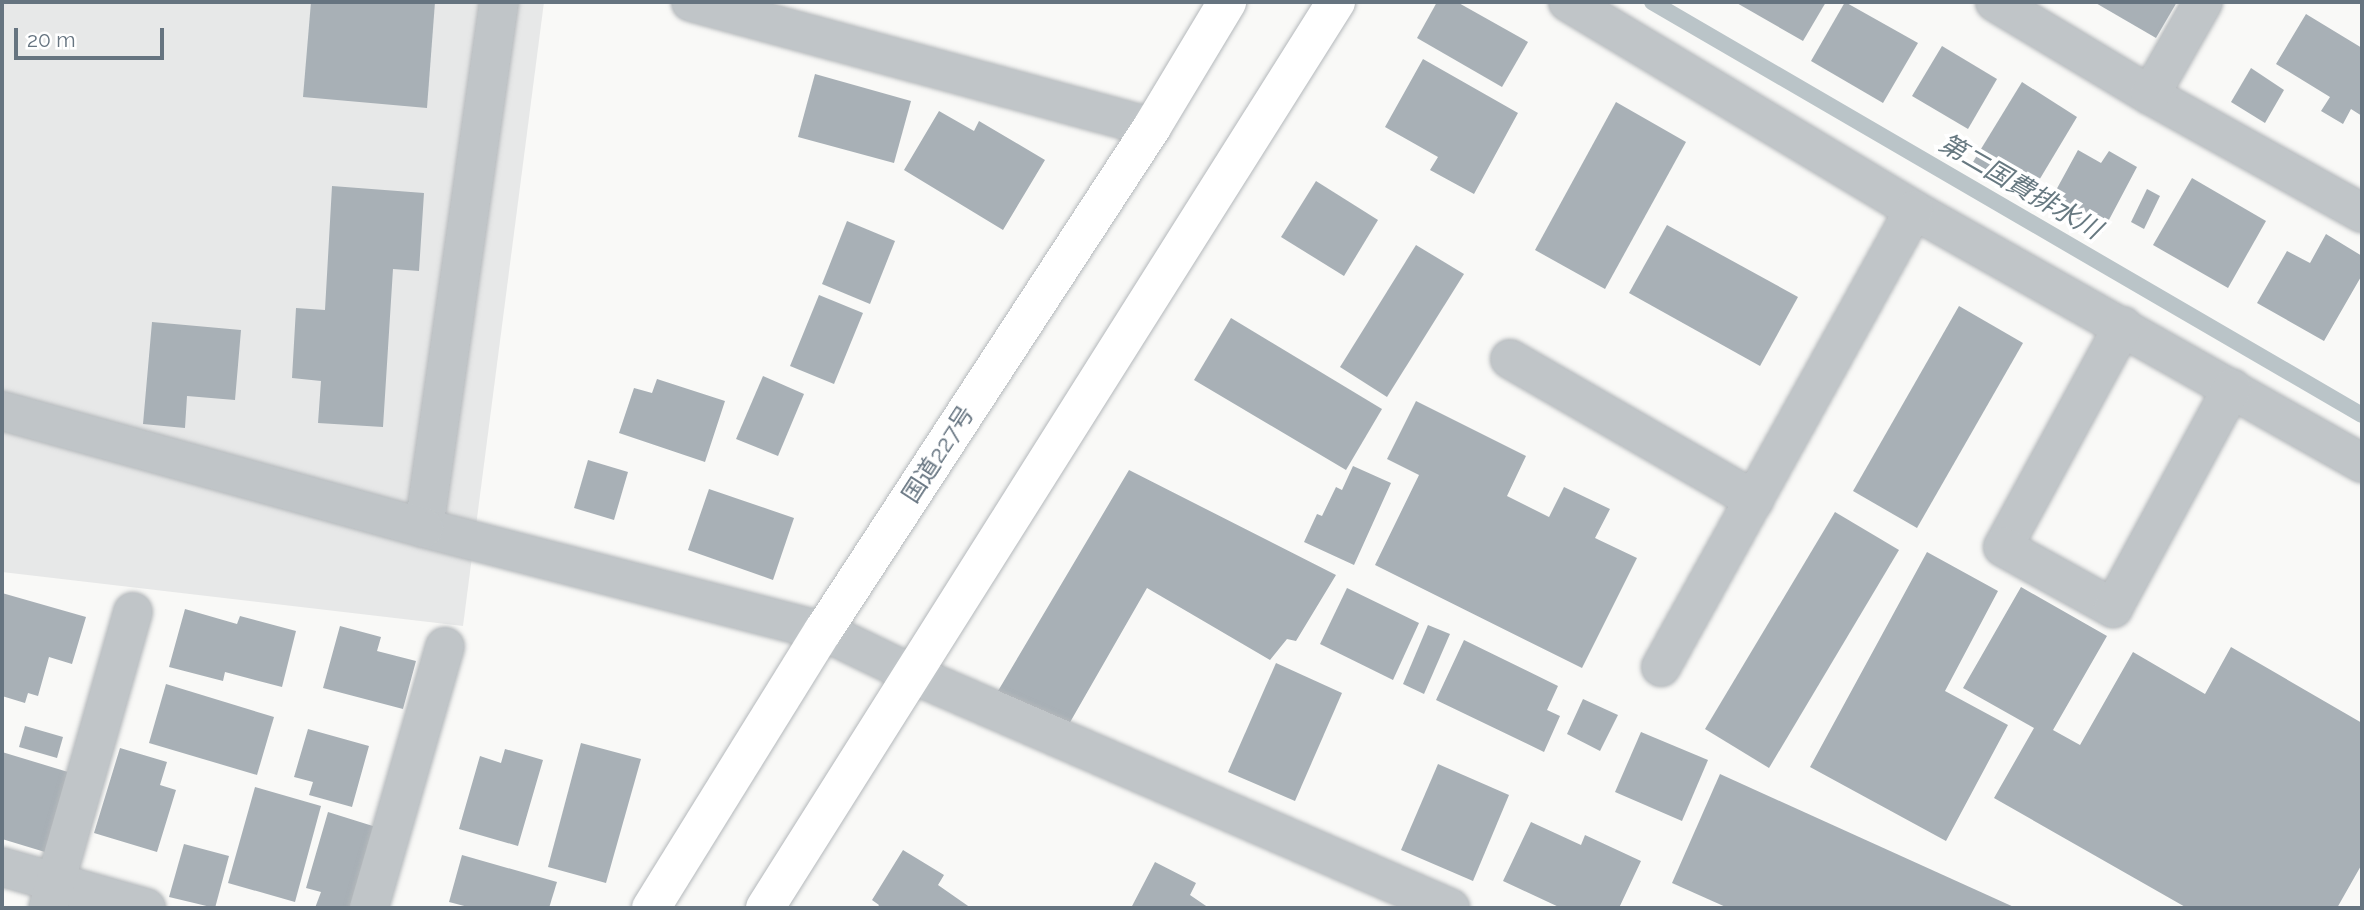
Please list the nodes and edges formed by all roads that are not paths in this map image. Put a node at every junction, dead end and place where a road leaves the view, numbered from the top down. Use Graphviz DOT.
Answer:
graph roads {
  1 [pos="499,2"];
  2 [pos="691,2"];
  3 [pos="1227,2"];
  4 [pos="1336,2"];
  5 [pos="1568,2"];
  6 [pos="1995,2"];
  7 [pos="2203,2"];
  8 [pos="2150,95"];
  9 [pos="1152,127"];
  10 [pos="1914,210"];
  11 [pos="2362,213"];
  12 [pos="2123,326"];
  13 [pos="1510,359"];
  14 [pos="2232,388"];
  15 [pos="2,411"];
  16 [pos="2362,463"];
  17 [pos="1754,500"];
  18 [pos="424,528"];
  19 [pos="133,612"];
  20 [pos="823,631"];
  21 [pos="445,647"];
  22 [pos="1661,667"];
  23 [pos="912,674"];
  24 [pos="2,867"];
  25 [pos="52,895"];
  26 [pos="146,908"];
  27 [pos="369,908"];
  28 [pos="652,908"];
  29 [pos="765,908"];
  30 [pos="1450,908"];
  1 -- 18 [label="street"];
  2 -- 9 [label="street"];
  3 -- 9 [label="highway, 国道227号"];
  4 -- 23 [label="highway"];
  5 -- 10 [label="street"];
  6 -- 8 [label="street"];
  7 -- 8 [label="street"];
  8 -- 11 [label="street"];
  9 -- 20 [label="highway, 国道227号"];
  10 -- 12 [label="street"];
  10 -- 17 [label="street"];
  12 -- 14 [label="street"];
  12 -- 14 [label="street"];
  13 -- 17 [label="street"];
  14 -- 16 [label="street"];
  15 -- 18 [label="street"];
  17 -- 22 [label="street"];
  18 -- 20 [label="street"];
  19 -- 25 [label="street"];
  20 -- 23 [label="street"];
  20 -- 28 [label="highway, 国道227号"];
  21 -- 27 [label="street"];
  23 -- 29 [label="highway"];
  23 -- 30 [label="street"];
  24 -- 25 [label="street"];
  25 -- 26 [label="street"];
}
